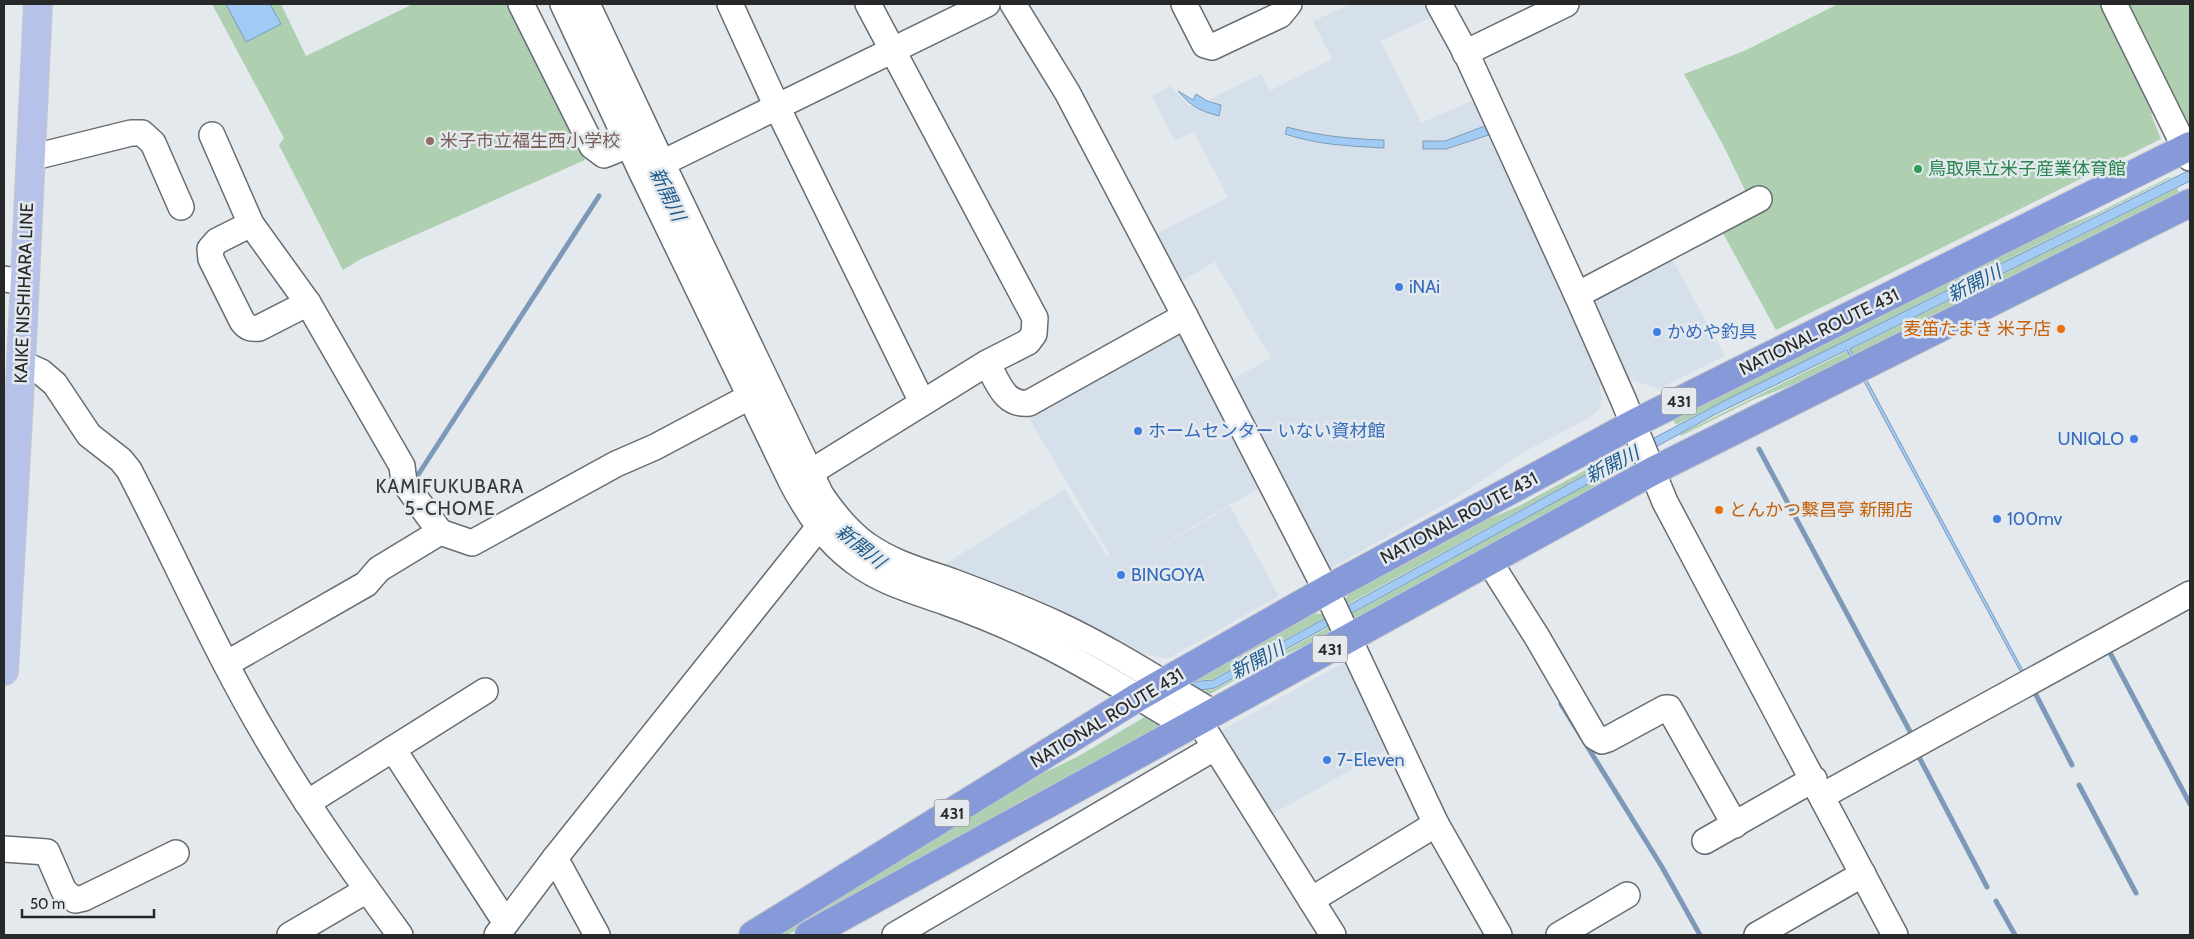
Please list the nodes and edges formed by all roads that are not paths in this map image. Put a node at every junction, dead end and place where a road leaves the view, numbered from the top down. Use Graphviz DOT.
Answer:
graph roads {
  1 [pos="38,4"];
  2 [pos="521,4"];
  3 [pos="563,4"];
  4 [pos="587,4"];
  5 [pos="730,4"];
  6 [pos="868,4"];
  7 [pos="987,4"];
  8 [pos="1013,4"];
  9 [pos="1184,4"];
  10 [pos="1289,4"];
  11 [pos="1439,4"];
  12 [pos="1566,4"];
  13 [pos="2114,4"];
  14 [pos="892,50"];
  15 [pos="1465,53"];
  16 [pos="777,107"];
  17 [pos="212,135"];
  18 [pos="628,145"];
  19 [pos="2189,152"];
  20 [pos="30,158"];
  21 [pos="652,168"];
  22 [pos="1759,200"];
  23 [pos="2190,203"];
  24 [pos="181,206"];
  25 [pos="251,224"];
  26 [pos="14,281"];
  27 [pos="1577,295"];
  28 [pos="308,303"];
  29 [pos="1185,316"];
  30 [pos="21,363"];
  31 [pos="987,363"];
  32 [pos="751,396"];
  33 [pos="922,402"];
  34 [pos="1635,430"];
  35 [pos="1651,466"];
  36 [pos="810,472"];
  37 [pos="827,520"];
  38 [pos="440,532"];
  39 [pos="1489,561"];
  40 [pos="1327,592"];
  41 [pos="2190,594"];
  42 [pos="984,605"];
  43 [pos="1347,636"];
  44 [pos="226,664"];
  45 [pos="4,672"];
  46 [pos="485,691"];
  47 [pos="1177,700"];
  48 [pos="1214,748"];
  49 [pos="393,749"];
  50 [pos="1818,788"];
  51 [pos="307,803"];
  52 [pos="1436,824"];
  53 [pos="1734,825"];
  54 [pos="1705,841"];
  55 [pos="4,849"];
  56 [pos="176,853"];
  57 [pos="555,858"];
  58 [pos="1863,874"];
  59 [pos="367,890"];
  60 [pos="1627,895"];
  61 [pos="1311,900"];
  62 [pos="501,929"];
  63 [pos="290,935"];
  64 [pos="400,935"];
  65 [pos="597,935"];
  66 [pos="753,935"];
  67 [pos="809,935"];
  68 [pos="895,935"];
  69 [pos="1333,935"];
  70 [pos="1499,935"];
  71 [pos="1558,935"];
  72 [pos="1756,935"];
  73 [pos="1895,935"];
  1 -- 20 [label="main road, KAIKE NISHIHARA LINE"];
  2 -- 18 [label="street"];
  3 -- 18 [label="street"];
  4 -- 21 [label="street"];
  5 -- 16 [label="street"];
  6 -- 14 [label="street"];
  7 -- 14 [label="street"];
  8 -- 29 [label="street"];
  9 -- 10 [label="street"];
  11 -- 15 [label="street"];
  12 -- 15 [label="street"];
  13 -- 19 [label="street"];
  14 -- 16 [label="street"];
  14 -- 31 [label="street"];
  15 -- 27 [label="street"];
  16 -- 21 [label="street"];
  16 -- 33 [label="street"];
  17 -- 25 [label="street"];
  18 -- 21 [label="street"];
  19 -- 34 [label="highway, NATIONAL ROUTE 431 / 431"];
  20 -- 24 [label="street"];
  20 -- 26 [label="main road, KAIKE NISHIHARA LINE"];
  21 -- 32 [label="street"];
  21 -- 36 [label="street"];
  22 -- 27 [label="street"];
  23 -- 35 [label="highway, NATIONAL ROUTE 431 / 431"];
  25 -- 28 [label="street"];
  25 -- 28 [label="street"];
  26 -- 30 [label="main road, KAIKE NISHIHARA LINE"];
  27 -- 34 [label="street"];
  28 -- 38 [label="street"];
  29 -- 31 [label="street"];
  29 -- 40 [label="street"];
  30 -- 44 [label="street"];
  30 -- 45 [label="main road, KAIKE NISHIHARA LINE"];
  31 -- 33 [label="street"];
  32 -- 37 [label="street"];
  32 -- 38 [label="street"];
  33 -- 36 [label="street"];
  34 -- 35 [label="street"];
  34 -- 40 [label="highway, NATIONAL ROUTE 431 / 431"];
  35 -- 39 [label="highway, NATIONAL ROUTE 431 / 431"];
  35 -- 50 [label="street"];
  36 -- 37 [label="street"];
  37 -- 42 [label="street"];
  37 -- 57 [label="street"];
  38 -- 44 [label="street"];
  39 -- 43 [label="highway, NATIONAL ROUTE 431 / 431"];
  39 -- 53 [label="street"];
  40 -- 43 [label="street"];
  40 -- 47 [label="highway, NATIONAL ROUTE 431 / 431"];
  41 -- 50 [label="street"];
  42 -- 47 [label="street"];
  42 -- 47 [label="street"];
  43 -- 47 [label="highway, NATIONAL ROUTE 431 / 431"];
  43 -- 52 [label="street"];
  44 -- 51 [label="street"];
  46 -- 49 [label="street"];
  47 -- 48 [label="street"];
  47 -- 66 [label="highway, NATIONAL ROUTE 431 / 431"];
  47 -- 67 [label="highway, NATIONAL ROUTE 431 / 431"];
  48 -- 61 [label="street"];
  48 -- 68 [label="street"];
  49 -- 51 [label="street"];
  49 -- 62 [label="street"];
  50 -- 53 [label="street"];
  50 -- 58 [label="street"];
  51 -- 59 [label="street"];
  52 -- 61 [label="street"];
  52 -- 70 [label="street"];
  53 -- 54 [label="street"];
  55 -- 56 [label="street"];
  57 -- 62 [label="street"];
  57 -- 65 [label="street"];
  58 -- 72 [label="street"];
  58 -- 73 [label="street"];
  59 -- 63 [label="street"];
  59 -- 64 [label="street"];
  60 -- 71 [label="street"];
  61 -- 69 [label="street"];
}
